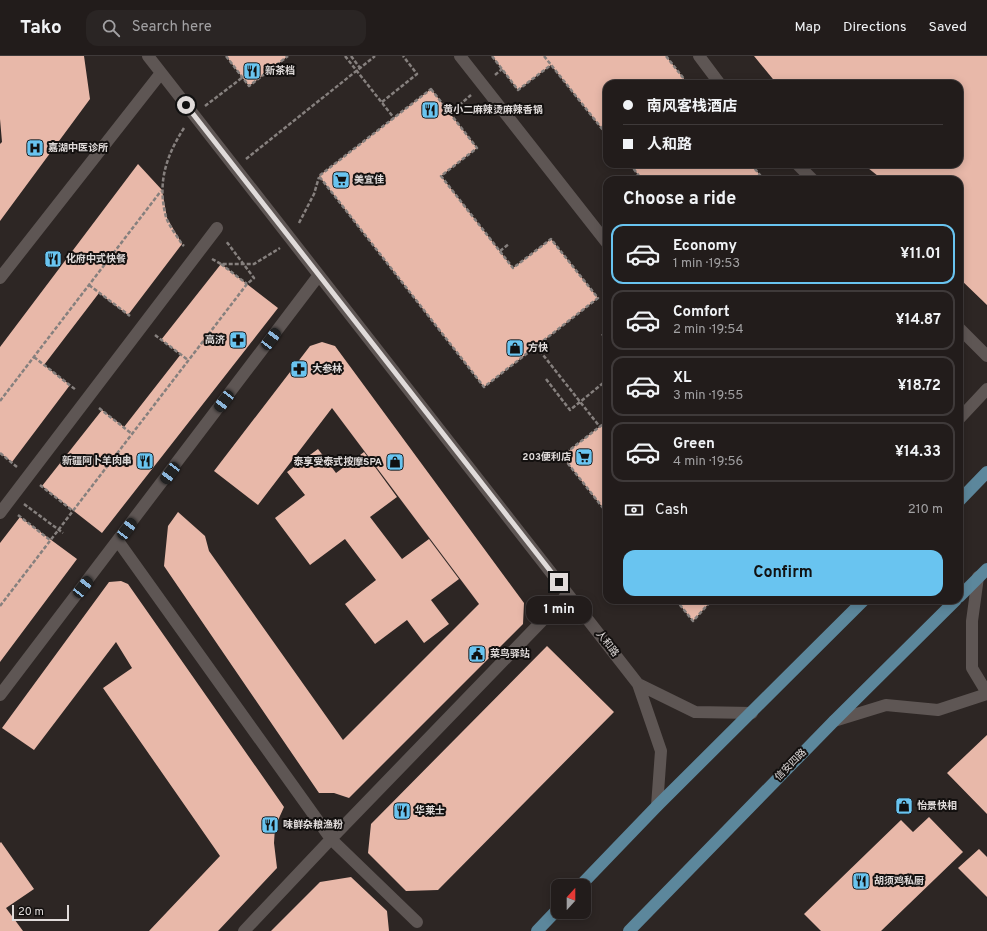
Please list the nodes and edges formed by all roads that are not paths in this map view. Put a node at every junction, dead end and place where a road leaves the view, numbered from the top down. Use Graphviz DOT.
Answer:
graph roads {
  1 [pos="148,56"];
  2 [pos="460,56"];
  3 [pos="699,56"];
  4 [pos="161,72"];
  5 [pos="717,80"];
  6 [pos="801,168"];
  7 [pos="809,176"];
  8 [pos="217,228"];
  9 [pos="603,238"];
  10 [pos="319,275"];
  11 [pos="0,278"];
  12 [pos="963,332"];
  13 [pos="987,356"];
  14 [pos="987,389"];
  15 [pos="963,415"];
  16 [pos="987,472"];
  17 [pos="963,497"];
  18 [pos="0,513"];
  19 [pos="118,541"];
  20 [pos="983,573"];
  21 [pos="963,593"];
  22 [pos="568,594"];
  23 [pos="860,604"];
  24 [pos="952,604"];
  25 [pos="638,684"];
  26 [pos="987,693"];
  27 [pos="0,695"];
  28 [pos="752,713"];
  29 [pos="834,721"];
  30 [pos="657,806"];
  31 [pos="331,839"];
  32 [pos="587,879"];
  33 [pos="551,916"];
  34 [pos="417,922"];
  35 [pos="244,931"];
  36 [pos="537,931"];
  37 [pos="629,931"];
  1 -- 4 [label="street, 人和路"];
  2 -- 9 [label="street"];
  3 -- 5 [label="street"];
  4 -- 10 [label="street, 人和路"];
  4 -- 11 [label="street"];
  6 -- 7 [label="street"];
  8 -- 18 [label="street"];
  10 -- 19 [label="street"];
  10 -- 22 [label="street, 人和路"];
  12 -- 13 [label="street"];
  14 -- 15 [label="street"];
  16 -- 17 [label="main road"];
  19 -- 27 [label="street"];
  19 -- 31 [label="street"];
  20 -- 21 [label="main road"];
  20 -- 26 [label="street"];
  22 -- 25 [label="street, 人和路"];
  22 -- 31 [label="street"];
  23 -- 28 [label="main road"];
  24 -- 29 [label="main road, 信安四路"];
  25 -- 28 [label="street"];
  25 -- 30 [label="street"];
  26 -- 29 [label="street"];
  28 -- 30 [label="main road"];
  29 -- 37 [label="main road, 信安四路"];
  30 -- 32 [label="main road"];
  31 -- 34 [label="street"];
  31 -- 35 [label="street"];
  33 -- 36 [label="main road"];
}
